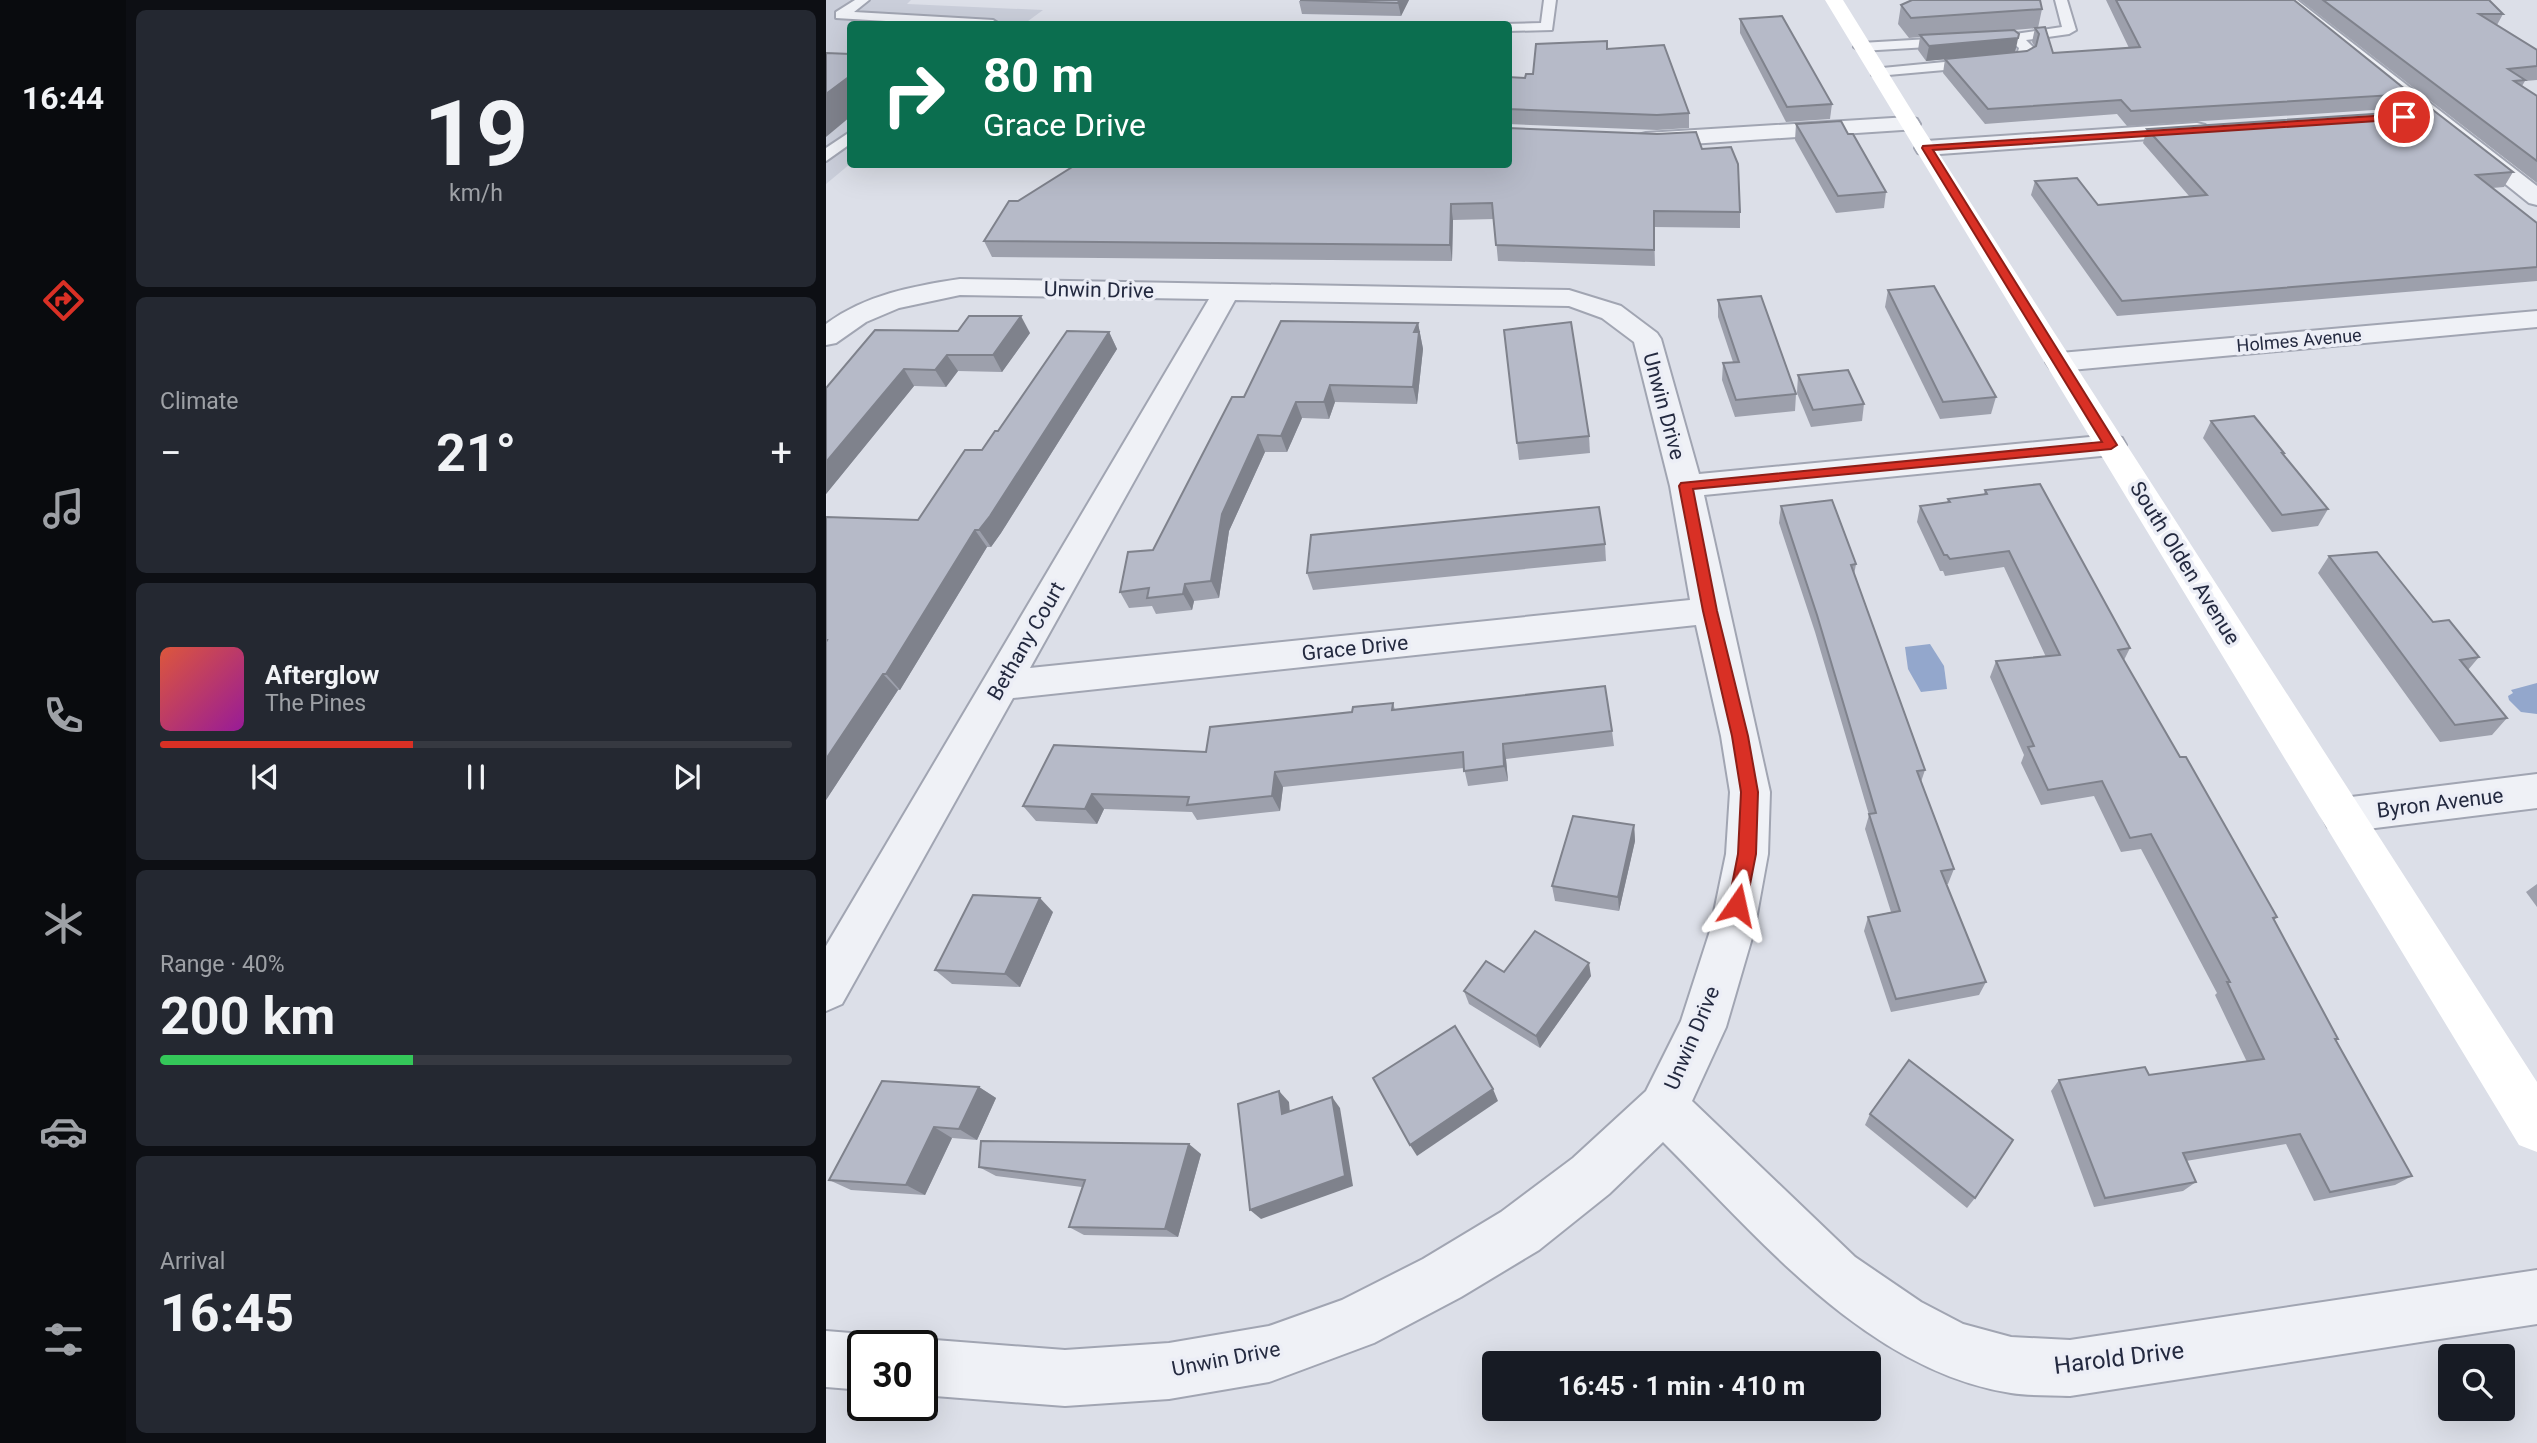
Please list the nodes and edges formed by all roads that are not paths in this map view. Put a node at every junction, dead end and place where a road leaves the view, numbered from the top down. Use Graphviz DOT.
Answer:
graph roads {
  1 [pos="863,0"];
  2 [pos="1550,0"];
  3 [pos="1835,0"];
  4 [pos="2061,0"];
  5 [pos="2285,0"];
  6 [pos="826,14"];
  7 [pos="841,15"];
  8 [pos="942,21"];
  9 [pos="1512,27"];
  10 [pos="2015,38"];
  11 [pos="1869,59"];
  12 [pos="2431,115"];
  13 [pos="2404,117"];
  14 [pos="2213,129"];
  15 [pos="1918,136"];
  16 [pos="847,138"];
  17 [pos="1621,140"];
  18 [pos="826,156"];
  19 [pos="2537,198"];
  20 [pos="1226,293"];
  21 [pos="2537,319"];
  22 [pos="826,337"];
  23 [pos="2060,362"];
  24 [pos="2111,445"];
  25 [pos="1686,486"];
  26 [pos="1710,611"];
  27 [pos="1000,685"];
  28 [pos="2537,791"];
  29 [pos="2343,815"];
  30 [pos="826,989"];
  31 [pos="1663,1108"];
  32 [pos="2537,1126"];
  33 [pos="2537,1297"];
  34 [pos="826,1359"];
  35 [pos="847,1361"];
  36 [pos="938,1368"];
  1 -- 7 [label="lane"];
  2 -- 9 [label="lane"];
  3 -- 11 [label="main road, South Olden Avenue"];
  4 -- 10 [label="lane"];
  5 -- 12 [label="street"];
  6 -- 7 [label="lane"];
  7 -- 8 [label="lane"];
  10 -- 11 [label="lane"];
  10 -- 11 [label="lane"];
  11 -- 15 [label="main road, South Olden Avenue"];
  12 -- 13 [label="street"];
  12 -- 19 [label="street"];
  14 -- 15 [label="street"];
  15 -- 17 [label="street"];
  15 -- 23 [label="main road, South Olden Avenue"];
  16 -- 18 [label="lane"];
  20 -- 22 [label="street, Unwin Drive"];
  20 -- 25 [label="street, Unwin Drive"];
  20 -- 27 [label="street, Bethany Court"];
  21 -- 23 [label="street, Holmes Avenue"];
  23 -- 24 [label="main road, South Olden Avenue"];
  24 -- 25 [label="street"];
  24 -- 29 [label="main road, South Olden Avenue"];
  25 -- 26 [label="street, Unwin Drive"];
  26 -- 27 [label="street, Grace Drive"];
  26 -- 31 [label="street, Unwin Drive"];
  27 -- 30 [label="street, Bethany Court"];
  28 -- 29 [label="street, Byron Avenue"];
  29 -- 32 [label="main road, South Olden Avenue"];
  31 -- 33 [label="street, Harold Drive"];
  31 -- 36 [label="street, Unwin Drive"];
  34 -- 35 [label="street"];
}
